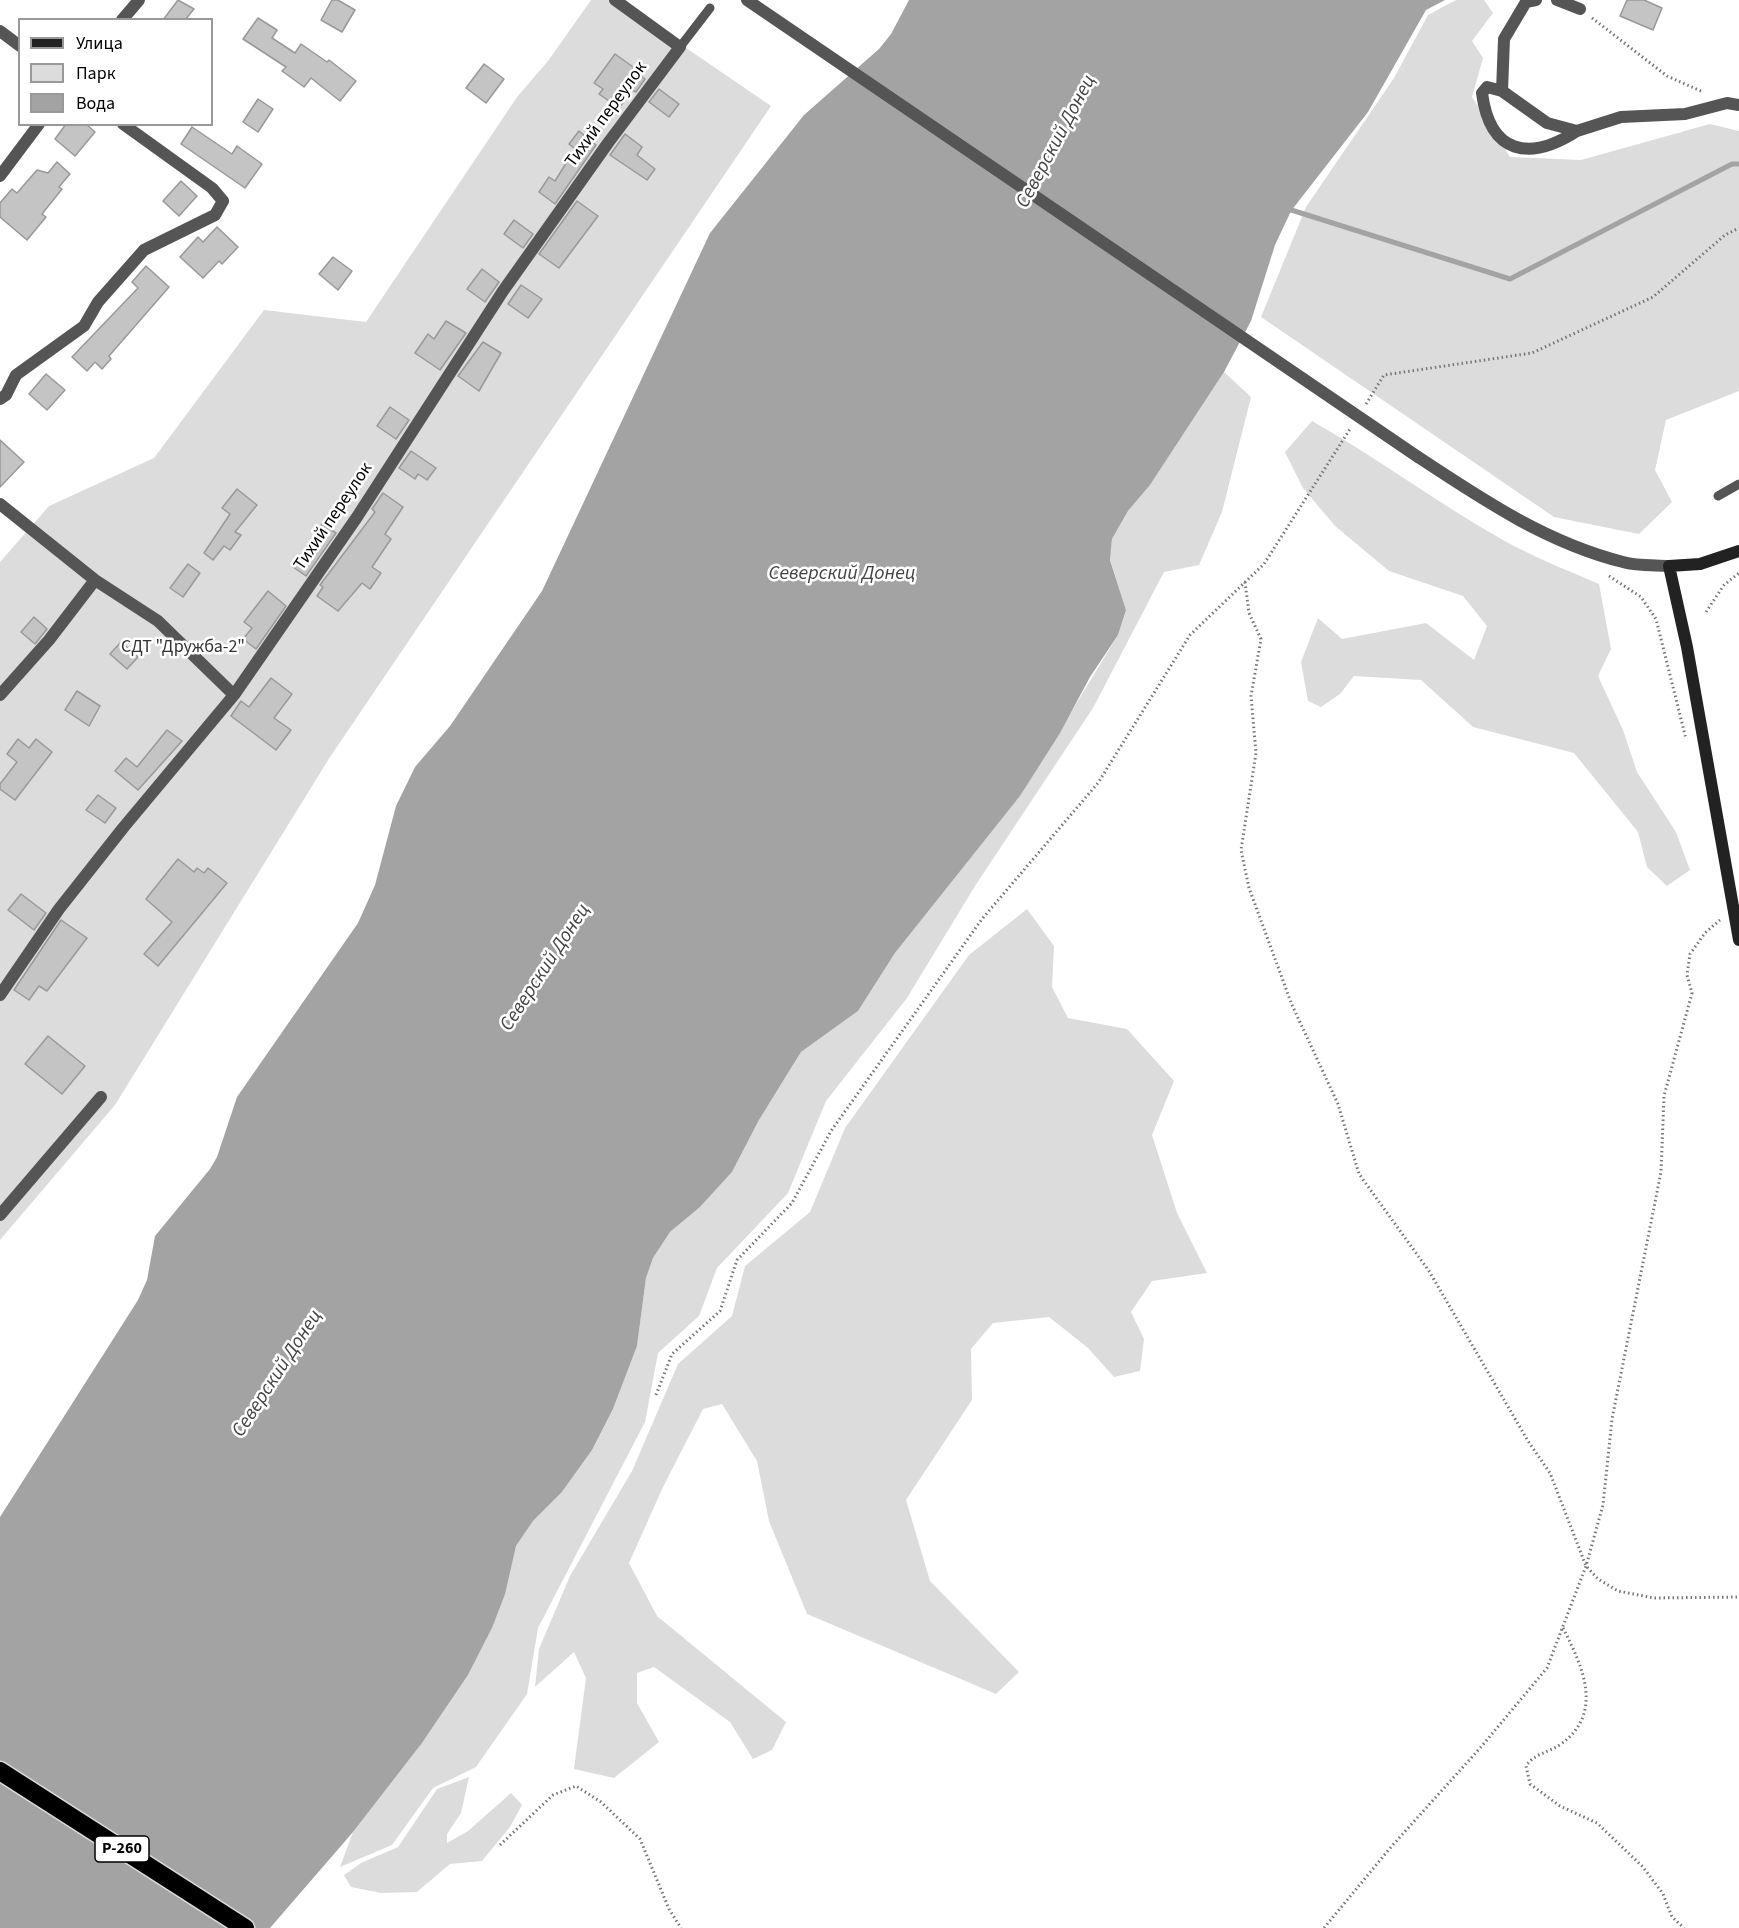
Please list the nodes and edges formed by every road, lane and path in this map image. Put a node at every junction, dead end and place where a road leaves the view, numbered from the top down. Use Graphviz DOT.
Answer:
graph roads {
  1 [pos="139,0"];
  2 [pos="615,0"];
  3 [pos="747,0"];
  4 [pos="1536,0"];
  5 [pos="1557,0"];
  6 [pos="710,8"];
  7 [pos="1580,9"];
  8 [pos="124,18"];
  9 [pos="0,31"];
  10 [pos="18,44"];
  11 [pos="680,47"];
  12 [pos="1502,90"];
  13 [pos="1733,104"];
  14 [pos="38,126"];
  15 [pos="126,126"];
  16 [pos="1577,131"];
  17 [pos="0,176"];
  18 [pos="1739,228"];
  19 [pos="0,399"];
  20 [pos="1365,405"];
  21 [pos="1353,425"];
  22 [pos="1739,484"];
  23 [pos="1718,496"];
  24 [pos="0,504"];
  25 [pos="1739,551"];
  26 [pos="1669,566"];
  27 [pos="1739,573"];
  28 [pos="95,579"];
  29 [pos="1618,579"];
  30 [pos="1245,582"];
  31 [pos="1706,612"];
  32 [pos="1656,619"];
  33 [pos="0,695"];
  34 [pos="234,695"];
  35 [pos="1733,909"];
  36 [pos="1739,940"];
  37 [pos="0,995"];
  38 [pos="101,1097"];
  39 [pos="0,1215"];
  40 [pos="656,1395"];
  41 [pos="1586,1566"];
  42 [pos="1739,1597"];
  43 [pos="1563,1628"];
  44 [pos="0,1771"];
  45 [pos="500,1845"];
  46 [pos="245,1928"];
  47 [pos="681,1928"];
  48 [pos="1324,1928"];
  49 [pos="1684,1928"];
  1 -- 8 [label="street"];
  2 -- 11 [label="street"];
  3 -- 26 [label="street, bridge"];
  4 -- 12 [label="street"];
  5 -- 7 [label="street"];
  6 -- 11 [label="lane"];
  7 -- 13 [label="path"];
  9 -- 10 [label="street"];
  11 -- 34 [label="street, Тихий переулок"];
  12 -- 16 [label="street"];
  12 -- 16 [label="street"];
  13 -- 16 [label="street"];
  14 -- 17 [label="street"];
  15 -- 19 [label="street"];
  18 -- 20 [label="path"];
  21 -- 30 [label="path"];
  22 -- 23 [label="lane"];
  24 -- 28 [label="street"];
  25 -- 26 [label="street"];
  26 -- 35 [label="street"];
  27 -- 31 [label="path"];
  28 -- 33 [label="street"];
  28 -- 34 [label="street"];
  29 -- 32 [label="path"];
  30 -- 40 [label="path"];
  30 -- 41 [label="path"];
  34 -- 37 [label="street, Тихий переулок"];
  35 -- 36 [label="street"];
  35 -- 41 [label="path"];
  38 -- 39 [label="street"];
  41 -- 42 [label="path"];
  41 -- 43 [label="path"];
  43 -- 48 [label="path"];
  43 -- 49 [label="path"];
  44 -- 46 [label="highway, Р-260"];
  45 -- 47 [label="path"];
}
